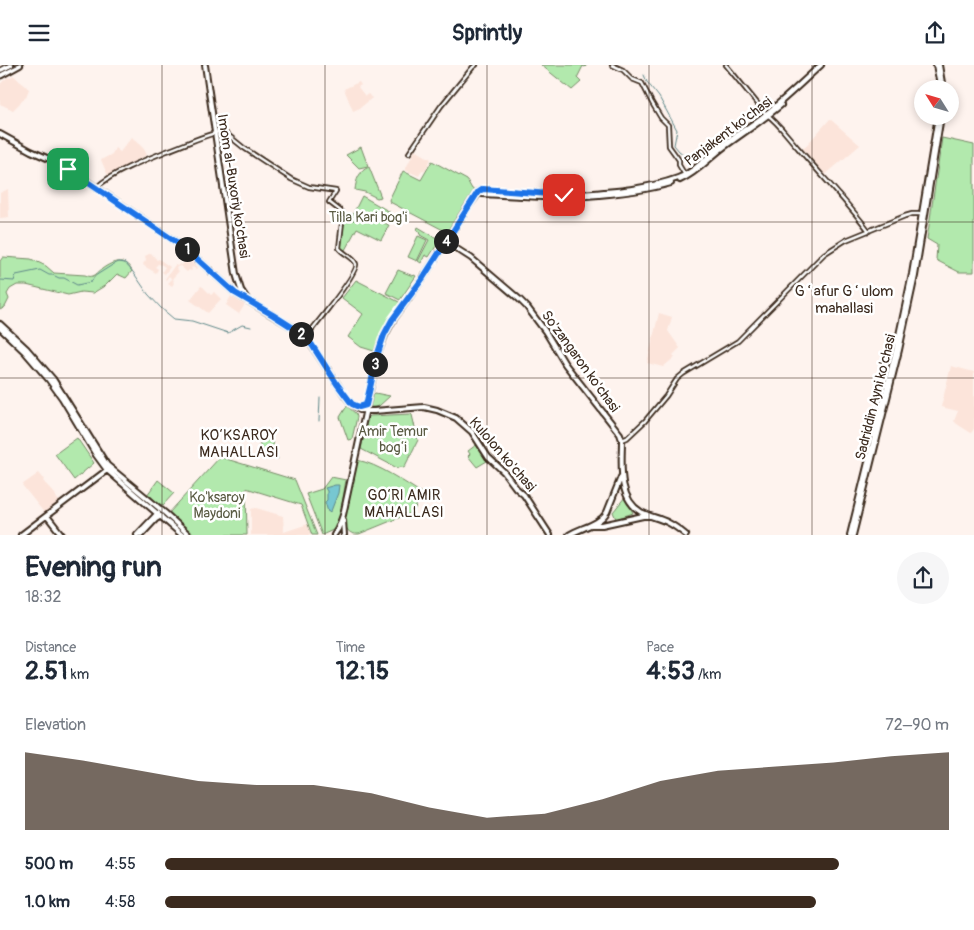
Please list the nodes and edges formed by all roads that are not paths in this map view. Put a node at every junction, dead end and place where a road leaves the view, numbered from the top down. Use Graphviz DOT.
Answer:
graph roads {
  1 [pos="11,65"];
  2 [pos="20,65"];
  3 [pos="205,65"];
  4 [pos="476,65"];
  5 [pos="612,65"];
  6 [pos="726,65"];
  7 [pos="821,65"];
  8 [pos="825,65"];
  9 [pos="938,65"];
  10 [pos="0,71"];
  11 [pos="0,76"];
  12 [pos="940,80"];
  13 [pos="767,115"];
  14 [pos="939,125"];
  15 [pos="215,133"];
  16 [pos="0,134"];
  17 [pos="408,153"];
  18 [pos="685,175"];
  19 [pos="96,188"];
  20 [pos="478,192"];
  21 [pos="924,214"];
  22 [pos="869,231"];
  23 [pos="446,242"];
  24 [pos="248,301"];
  25 [pos="0,324"];
  26 [pos="0,328"];
  27 [pos="305,338"];
  28 [pos="352,404"];
  29 [pos="366,405"];
  30 [pos="364,411"];
  31 [pos="374,411"];
  32 [pos="362,423"];
  33 [pos="622,440"];
  34 [pos="107,470"];
  35 [pos="622,472"];
  36 [pos="625,487"];
  37 [pos="616,488"];
  38 [pos="637,509"];
  39 [pos="161,513"];
  40 [pos="343,515"];
  41 [pos="47,516"];
  42 [pos="653,517"];
  43 [pos="632,518"];
  44 [pos="601,522"];
  45 [pos="21,535"];
  46 [pos="62,535"];
  47 [pos="138,535"];
  48 [pos="141,535"];
  49 [pos="182,535"];
  50 [pos="189,535"];
  51 [pos="334,535"];
  52 [pos="344,535"];
  53 [pos="550,535"];
  54 [pos="569,535"];
  55 [pos="686,535"];
  56 [pos="851,535"];
  1 -- 10 [label="main road"];
  2 -- 11 [label="main road"];
  3 -- 15 [label="main road, Imom al-Buxoriy ko'chasi"];
  4 -- 17 [label="street"];
  5 -- 18 [label="street"];
  6 -- 13 [label="street"];
  7 -- 13 [label="main road, Panjakent ko'chasi"];
  8 -- 13 [label="main road, Panjakent ko'chasi"];
  9 -- 12 [label="main road"];
  13 -- 18 [label="main road, Panjakent ko'chasi"];
  13 -- 20 [label="main road, Panjakent ko'chasi"];
  13 -- 22 [label="street"];
  14 -- 21 [label="main road, Sadriddin Ayni ko'chasi"];
  15 -- 19 [label="street"];
  15 -- 24 [label="main road, Imom al-Buxoriy ko'chasi"];
  15 -- 27 [label="street"];
  16 -- 19 [label="main road"];
  18 -- 20 [label="main road, Panjakent ko'chasi"];
  19 -- 24 [label="main road"];
  20 -- 23 [label="main road"];
  21 -- 22 [label="street"];
  21 -- 56 [label="main road, Sadriddin Ayni ko'chasi"];
  22 -- 33 [label="street"];
  23 -- 29 [label="main road"];
  23 -- 33 [label="main road, So'zangaron ko'chasi"];
  24 -- 27 [label="main road"];
  25 -- 39 [label="main road"];
  26 -- 34 [label="main road"];
  27 -- 28 [label="main road"];
  28 -- 29 [label="main road"];
  28 -- 30 [label="main road"];
  28 -- 32 [label="main road"];
  29 -- 30 [label="main road"];
  30 -- 31 [label="main road, Kulolon ko'chasi"];
  30 -- 32 [label="main road"];
  31 -- 32 [label="main road"];
  31 -- 53 [label="main road, Kulolon ko'chasi"];
  32 -- 40 [label="main road"];
  33 -- 35 [label="main road"];
  34 -- 39 [label="main road"];
  34 -- 41 [label="main road"];
  35 -- 36 [label="main road"];
  35 -- 37 [label="main road"];
  36 -- 37 [label="main road"];
  36 -- 38 [label="main road"];
  37 -- 44 [label="main road"];
  38 -- 42 [label="main road"];
  38 -- 43 [label="main road"];
  39 -- 47 [label="main road"];
  39 -- 48 [label="main road"];
  39 -- 49 [label="main road"];
  39 -- 50 [label="main road"];
  40 -- 51 [label="main road"];
  40 -- 52 [label="main road"];
  41 -- 45 [label="main road"];
  41 -- 46 [label="main road"];
  42 -- 43 [label="main road"];
  42 -- 55 [label="main road"];
  43 -- 44 [label="main road"];
  44 -- 54 [label="main road"];
}
